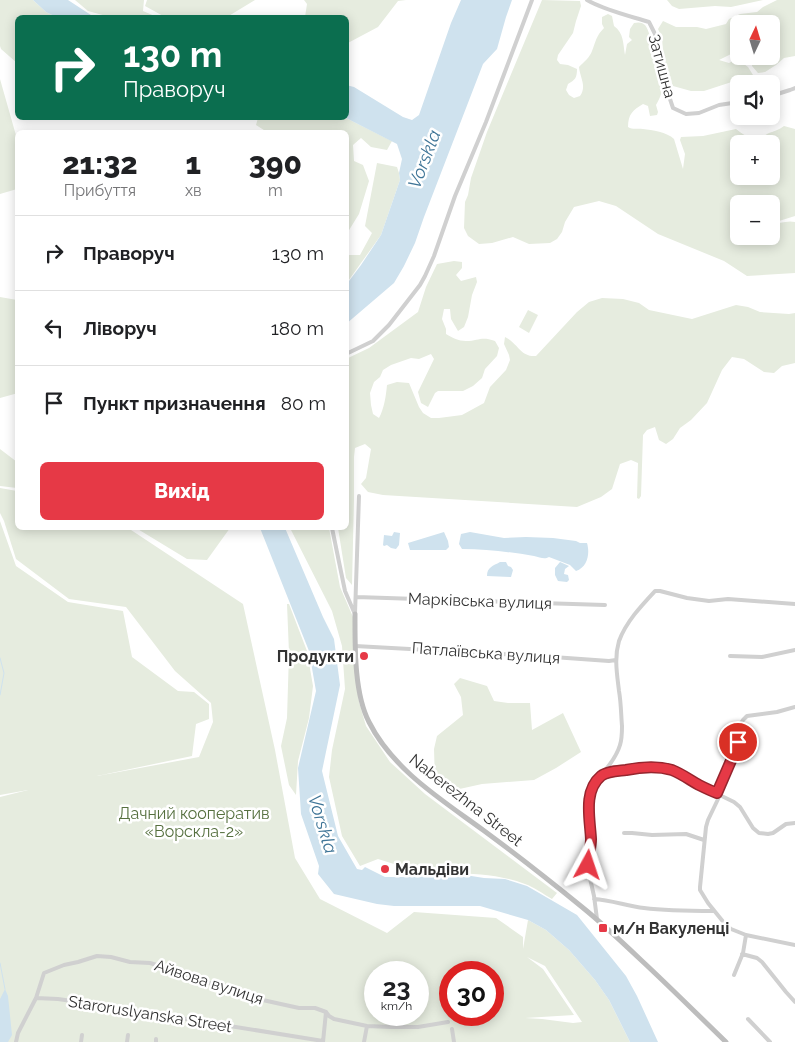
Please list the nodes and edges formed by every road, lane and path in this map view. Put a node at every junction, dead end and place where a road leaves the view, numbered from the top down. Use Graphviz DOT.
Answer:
graph roads {
  1 [pos="532,0"];
  2 [pos="587,0"];
  3 [pos="795,88"];
  4 [pos="780,93"];
  5 [pos="730,103"];
  6 [pos="349,353"];
  7 [pos="359,496"];
  8 [pos="332,530"];
  9 [pos="356,597"];
  10 [pos="795,604"];
  11 [pos="605,605"];
  12 [pos="355,614"];
  13 [pos="355,646"];
  14 [pos="795,650"];
  15 [pos="730,656"];
  16 [pos="616,660"];
  17 [pos="795,707"];
  18 [pos="600,777"];
  19 [pos="718,794"];
  20 [pos="795,823"];
  21 [pos="624,833"];
  22 [pos="704,840"];
  23 [pos="594,900"];
  24 [pos="714,912"];
  25 [pos="597,919"];
  26 [pos="746,935"];
  27 [pos="795,945"];
  28 [pos="742,954"];
  29 [pos="734,975"];
  30 [pos="36,998"];
  31 [pos="795,1002"];
  32 [pos="326,1012"];
  33 [pos="748,1019"];
  34 [pos="364,1025"];
  35 [pos="367,1026"];
  36 [pos="424,1026"];
  37 [pos="452,1029"];
  38 [pos="82,1035"];
  39 [pos="128,1035"];
  40 [pos="16,1042"];
  41 [pos="81,1042"];
  42 [pos="127,1042"];
  43 [pos="323,1042"];
  44 [pos="364,1042"];
  45 [pos="454,1042"];
  46 [pos="726,1042"];
  47 [pos="770,1042"];
  1 -- 6 [label="street"];
  2 -- 5 [label="street, Затишна"];
  3 -- 4 [label="street"];
  7 -- 9 [label="street, Naberezhna Street"];
  8 -- 12 [label="street"];
  9 -- 11 [label="street, Марківська вулиця"];
  9 -- 12 [label="street, Naberezhna Street"];
  10 -- 16 [label="street"];
  12 -- 13 [label="street, Naberezhna Street"];
  13 -- 16 [label="street, Патлаївська вулиця"];
  13 -- 25 [label="street, Naberezhna Street"];
  14 -- 15 [label="street"];
  16 -- 18 [label="street"];
  17 -- 19 [label="street"];
  18 -- 19 [label="street"];
  18 -- 23 [label="street"];
  19 -- 20 [label="street"];
  19 -- 22 [label="street"];
  21 -- 22 [label="street"];
  22 -- 24 [label="street"];
  23 -- 24 [label="street"];
  23 -- 25 [label="street"];
  24 -- 26 [label="street"];
  25 -- 46 [label="street, Naberezhna Street"];
  26 -- 27 [label="street"];
  26 -- 28 [label="street"];
  28 -- 29 [label="street"];
  28 -- 31 [label="street"];
  30 -- 32 [label="street, Айвова вулиця"];
  30 -- 40 [label="street, Айвова вулиця"];
  30 -- 43 [label="street, Staroruslyanska Street"];
  32 -- 34 [label="street, Айвова вулиця"];
  32 -- 43 [label="street"];
  33 -- 47 [label="street"];
  35 -- 36 [label="street, Айвова вулиця"];
  35 -- 44 [label="street"];
  37 -- 45 [label="street"];
  38 -- 41 [label="street"];
  39 -- 42 [label="street"];
}
